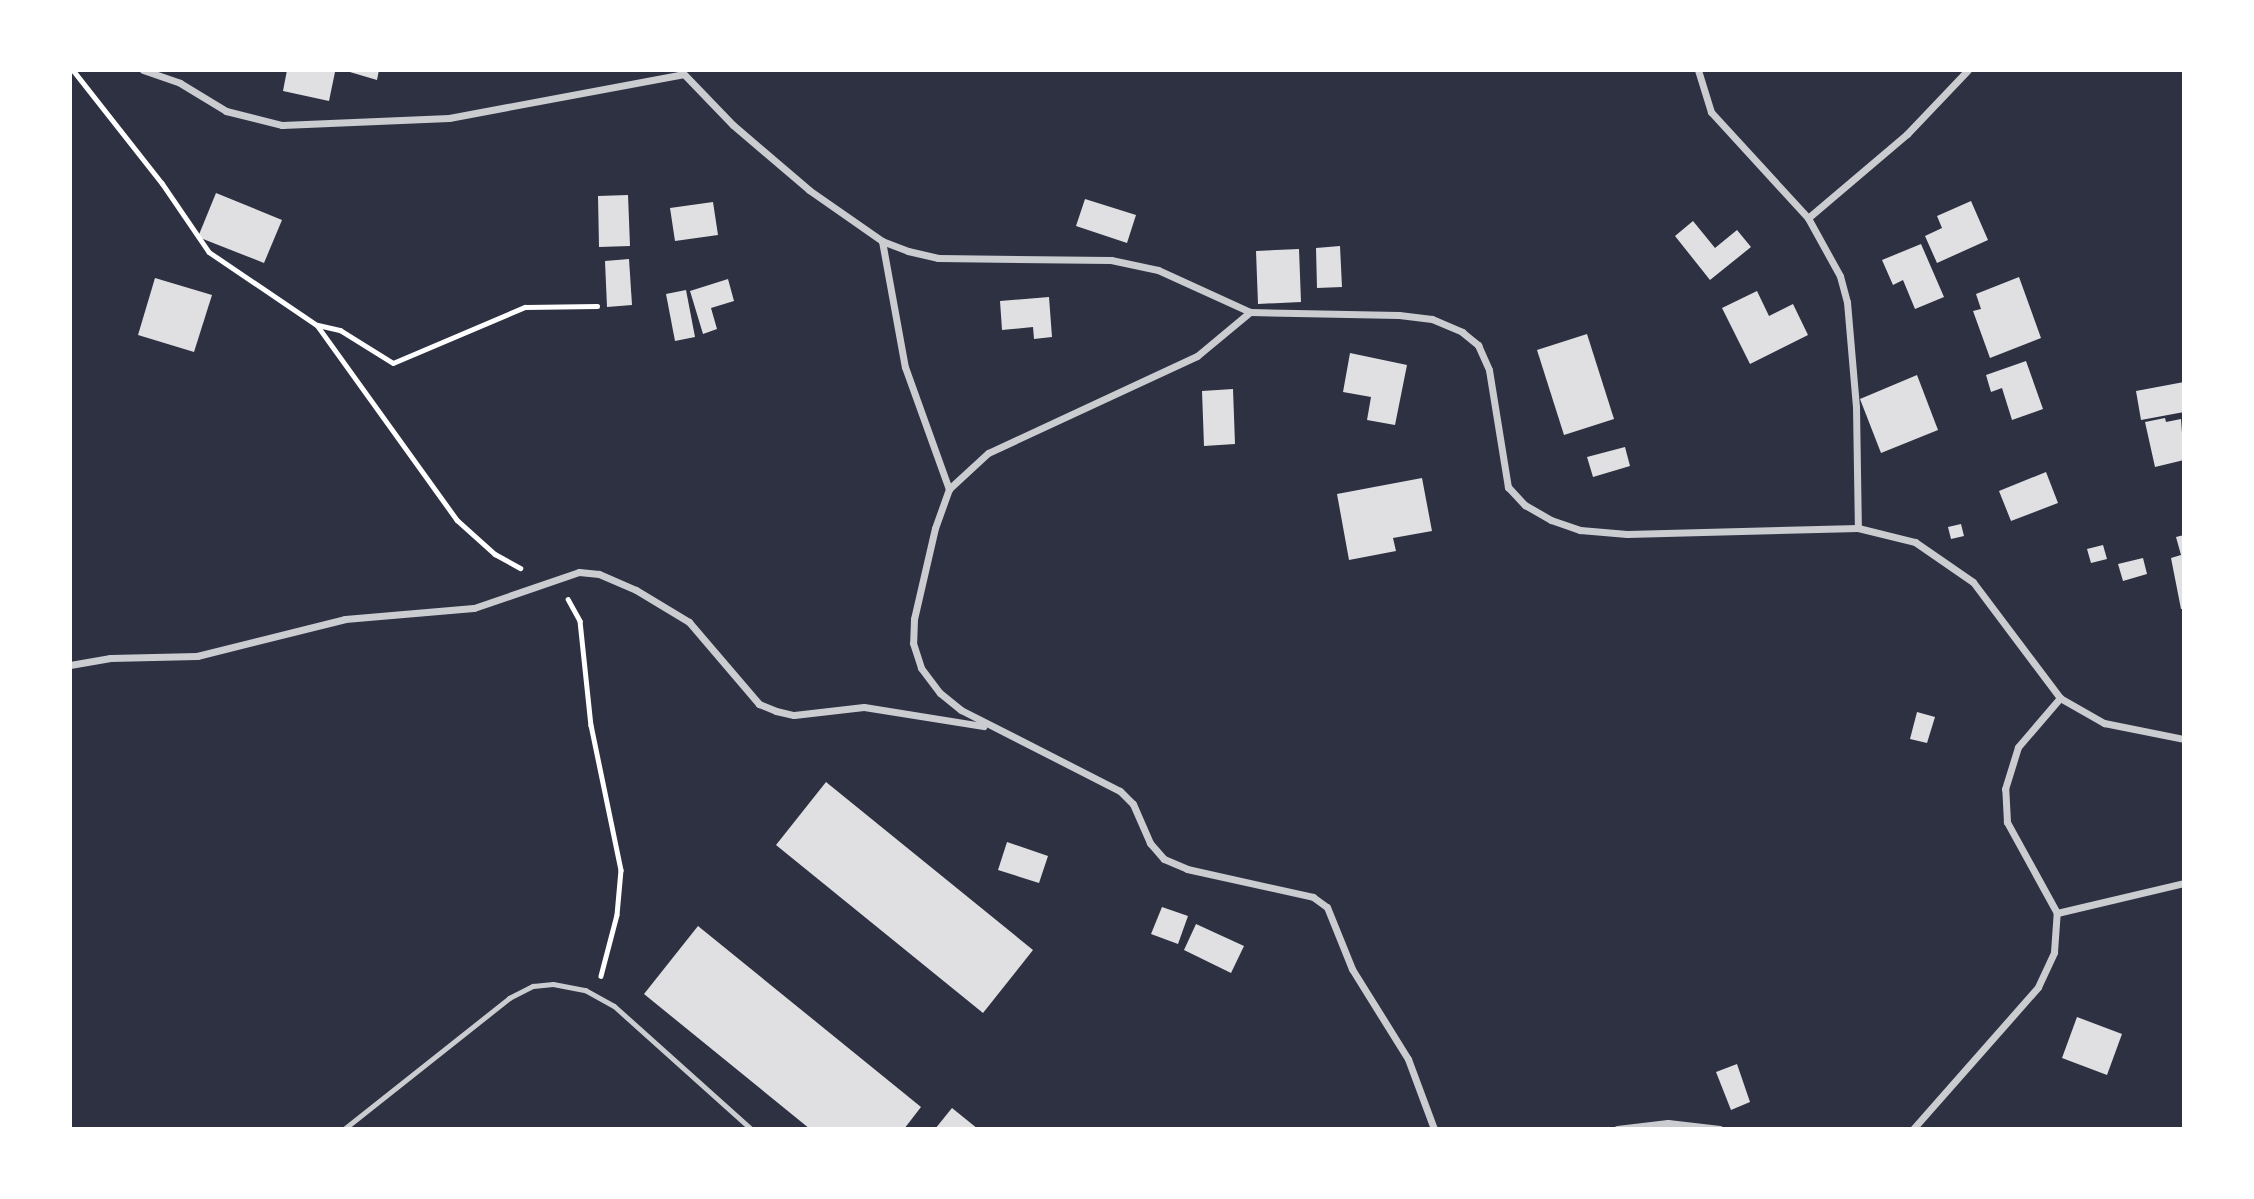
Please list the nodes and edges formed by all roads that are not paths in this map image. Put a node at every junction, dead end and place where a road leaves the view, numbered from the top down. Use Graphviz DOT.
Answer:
graph roads {
  1 [pos="143,70"];
  2 [pos="1698,70"];
  3 [pos="1968,70"];
  4 [pos="682,72"];
  5 [pos="1808,218"];
  6 [pos="882,241"];
  7 [pos="1250,312"];
  8 [pos="950,489"];
  9 [pos="1857,528"];
  10 [pos="70,665"];
  11 [pos="2060,698"];
  12 [pos="991,727"];
  13 [pos="2184,739"];
  14 [pos="2184,883"];
  15 [pos="2057,913"];
  16 [pos="344,1129"];
  17 [pos="751,1129"];
  18 [pos="1434,1129"];
  19 [pos="1617,1129"];
  20 [pos="1720,1129"];
  21 [pos="1913,1129"];
  1 -- 4 [label="street"];
  2 -- 5 [label="street"];
  3 -- 5 [label="street"];
  4 -- 6 [label="street"];
  5 -- 9 [label="street"];
  6 -- 7 [label="street"];
  6 -- 8 [label="street"];
  7 -- 8 [label="street"];
  7 -- 9 [label="street"];
  8 -- 12 [label="street"];
  9 -- 11 [label="street"];
  10 -- 12 [label="street"];
  11 -- 13 [label="street"];
  11 -- 15 [label="street"];
  12 -- 18 [label="street"];
  14 -- 15 [label="street"];
  15 -- 21 [label="street"];
  16 -- 17 [label="lane"];
  19 -- 20 [label="street"];
}
